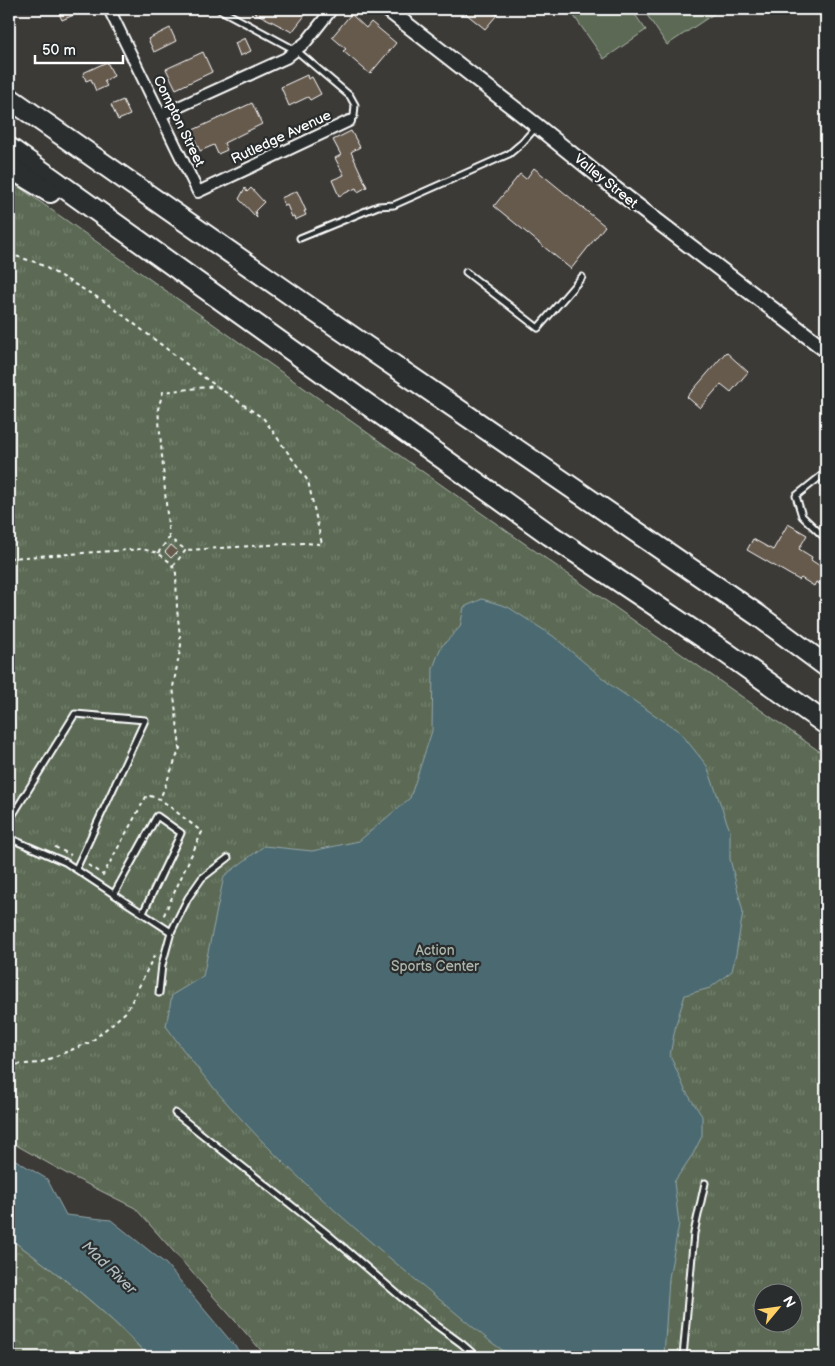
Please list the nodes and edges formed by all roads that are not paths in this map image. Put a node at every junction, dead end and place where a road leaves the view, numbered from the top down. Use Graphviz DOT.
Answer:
graph roads {
  1 [pos="109,9"];
  2 [pos="218,9"];
  3 [pos="332,9"];
  4 [pos="387,9"];
  5 [pos="297,51"];
  6 [pos="9,98"];
  7 [pos="161,115"];
  8 [pos="349,121"];
  9 [pos="537,126"];
  10 [pos="9,148"];
  11 [pos="9,167"];
  12 [pos="198,192"];
  13 [pos="300,238"];
  14 [pos="466,272"];
  15 [pos="186,274"];
  16 [pos="582,277"];
  17 [pos="826,350"];
  18 [pos="826,474"];
  19 [pos="826,539"];
  20 [pos="826,666"];
  21 [pos="826,724"];
  22 [pos="9,821"];
  23 [pos="9,838"];
  24 [pos="228,858"];
  25 [pos="76,869"];
  26 [pos="114,894"];
  27 [pos="143,913"];
  28 [pos="172,932"];
  29 [pos="159,993"];
  30 [pos="175,1113"];
  31 [pos="705,1183"];
  32 [pos="477,1357"];
  33 [pos="683,1357"];
  1 -- 7 [label="street, Compton Street"];
  2 -- 5 [label="lane"];
  3 -- 5 [label="street"];
  4 -- 9 [label="street, Valley Street"];
  5 -- 7 [label="street"];
  5 -- 8 [label="lane"];
  6 -- 20 [label="highway"];
  7 -- 12 [label="street, Compton Street"];
  8 -- 12 [label="street, Rutledge Avenue"];
  9 -- 13 [label="lane"];
  9 -- 17 [label="street, Valley Street"];
  10 -- 15 [label="highway"];
  11 -- 15 [label="highway"];
  14 -- 16 [label="lane"];
  15 -- 21 [label="highway"];
  18 -- 19 [label="lane"];
  22 -- 25 [label="lane"];
  23 -- 25 [label="lane"];
  24 -- 28 [label="lane"];
  25 -- 26 [label="lane"];
  26 -- 27 [label="lane"];
  26 -- 27 [label="lane"];
  27 -- 28 [label="lane"];
  28 -- 29 [label="lane"];
  30 -- 32 [label="lane"];
  31 -- 33 [label="lane"];
}
